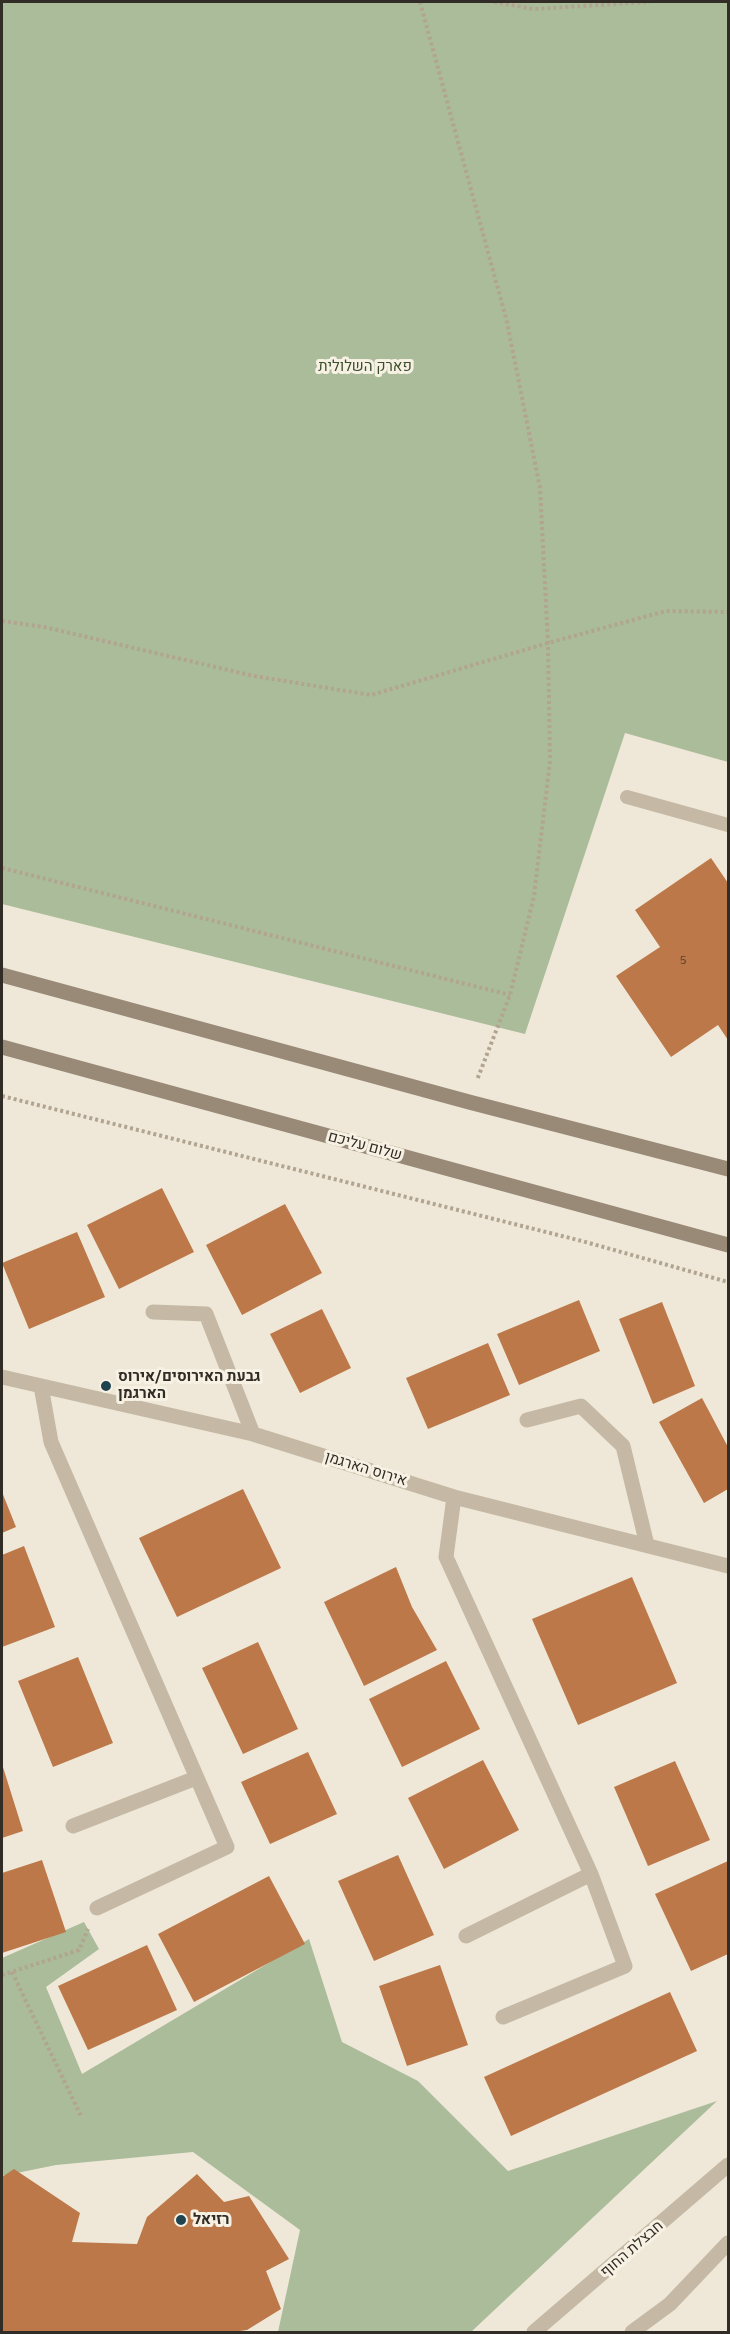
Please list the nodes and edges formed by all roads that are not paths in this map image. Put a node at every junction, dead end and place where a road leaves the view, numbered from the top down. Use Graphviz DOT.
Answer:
graph roads {
  1 [pos="627,797"];
  2 [pos="729,825"];
  3 [pos="2,975"];
  4 [pos="2,1047"];
  5 [pos="729,1169"];
  6 [pos="729,1245"];
  7 [pos="153,1311"];
  8 [pos="2,1377"];
  9 [pos="41,1386"];
  10 [pos="527,1420"];
  11 [pos="253,1434"];
  12 [pos="454,1497"];
  13 [pos="647,1545"];
  14 [pos="729,1566"];
  15 [pos="196,1778"];
  16 [pos="73,1827"];
  17 [pos="591,1874"];
  18 [pos="97,1908"];
  19 [pos="466,1936"];
  20 [pos="503,2017"];
  21 [pos="729,2165"];
  22 [pos="729,2242"];
  23 [pos="534,2332"];
  24 [pos="632,2332"];
  1 -- 2 [label="lane"];
  3 -- 5 [label="main road"];
  4 -- 6 [label="main road, שלום עליכם"];
  7 -- 11 [label="street"];
  8 -- 9 [label="street, אירוס הארגמן"];
  9 -- 11 [label="street, אירוס הארגמן"];
  9 -- 15 [label="street"];
  10 -- 13 [label="street"];
  11 -- 12 [label="street, אירוס הארגמן"];
  12 -- 13 [label="street, אירוס הארגמן"];
  12 -- 17 [label="street"];
  13 -- 14 [label="street, אירוס הארגמן"];
  15 -- 16 [label="street"];
  15 -- 18 [label="street"];
  17 -- 19 [label="street"];
  17 -- 20 [label="street"];
  21 -- 23 [label="street, חבצלת החוף"];
  22 -- 24 [label="street"];
}
